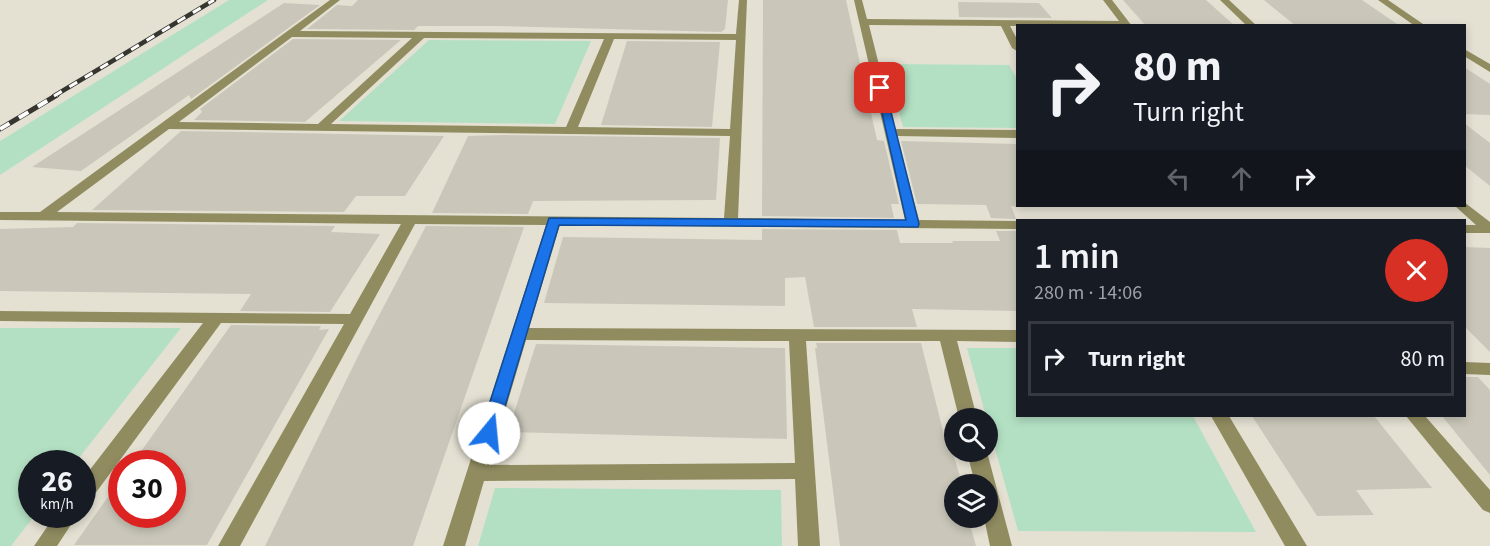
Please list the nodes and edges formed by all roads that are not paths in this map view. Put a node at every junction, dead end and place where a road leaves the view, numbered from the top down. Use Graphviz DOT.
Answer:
graph roads {
  1 [pos="336,0"];
  2 [pos="743,0"];
  3 [pos="858,0"];
  4 [pos="1107,0"];
  5 [pos="1224,0"];
  6 [pos="1382,0"];
  7 [pos="863,22"];
  8 [pos="1004,23"];
  9 [pos="1066,24"];
  10 [pos="1126,24"];
  11 [pos="1251,24"];
  12 [pos="1419,24"];
  13 [pos="289,34"];
  14 [pos="421,35"];
  15 [pos="610,37"];
  16 [pos="741,37"];
  17 [pos="1016,46"];
  18 [pos="1466,53"];
  19 [pos="1490,69"];
  20 [pos="166,125"];
  21 [pos="321,127"];
  22 [pos="571,130"];
  23 [pos="736,132"];
  24 [pos="890,132"];
  25 [pos="1016,134"];
  26 [pos="1463,207"];
  27 [pos="0,216"];
  28 [pos="42,216"];
  29 [pos="410,220"];
  30 [pos="554,221"];
  31 [pos="731,222"];
  32 [pos="913,224"];
  33 [pos="1016,225"];
  34 [pos="1466,229"];
  35 [pos="0,316"];
  36 [pos="216,318"];
  37 [pos="355,319"];
  38 [pos="519,334"];
  39 [pos="797,335"];
  40 [pos="947,336"];
  41 [pos="1016,336"];
  42 [pos="1466,368"];
  43 [pos="1490,369"];
  44 [pos="965,408"];
  45 [pos="1221,417"];
  46 [pos="1416,417"];
  47 [pos="805,471"];
  48 [pos="476,473"];
  49 [pos="96,477"];
  50 [pos="1490,504"];
  51 [pos="58,528"];
  52 [pos="996,528"];
  53 [pos="45,546"];
  54 [pos="229,546"];
  55 [pos="454,546"];
  56 [pos="809,546"];
  57 [pos="1001,546"];
  58 [pos="1296,546"];
  1 -- 13 [label="street"];
  2 -- 16 [label="street"];
  3 -- 7 [label="street"];
  4 -- 10 [label="street"];
  5 -- 11 [label="street"];
  6 -- 12 [label="street"];
  7 -- 8 [label="street"];
  7 -- 24 [label="street"];
  8 -- 9 [label="street"];
  8 -- 17 [label="street"];
  13 -- 14 [label="street"];
  13 -- 20 [label="street"];
  14 -- 15 [label="street"];
  14 -- 21 [label="street"];
  15 -- 16 [label="street"];
  15 -- 22 [label="street"];
  16 -- 23 [label="street"];
  18 -- 19 [label="street"];
  20 -- 21 [label="street"];
  20 -- 28 [label="street"];
  21 -- 22 [label="street"];
  22 -- 23 [label="street"];
  23 -- 31 [label="street"];
  24 -- 25 [label="street"];
  24 -- 32 [label="street"];
  26 -- 34 [label="street"];
  27 -- 28 [label="street"];
  28 -- 29 [label="street"];
  29 -- 30 [label="street"];
  29 -- 37 [label="street"];
  30 -- 31 [label="street"];
  30 -- 38 [label="street"];
  31 -- 32 [label="street"];
  32 -- 33 [label="street"];
  35 -- 36 [label="street"];
  36 -- 37 [label="street"];
  36 -- 49 [label="street"];
  37 -- 54 [label="street"];
  38 -- 39 [label="street"];
  38 -- 48 [label="street"];
  39 -- 40 [label="street"];
  39 -- 47 [label="street"];
  40 -- 41 [label="street"];
  40 -- 44 [label="street"];
  42 -- 43 [label="street"];
  45 -- 58 [label="street"];
  46 -- 50 [label="street"];
  47 -- 48 [label="street"];
  47 -- 56 [label="street"];
  48 -- 55 [label="street"];
  51 -- 53 [label="street"];
  52 -- 57 [label="street"];
}
